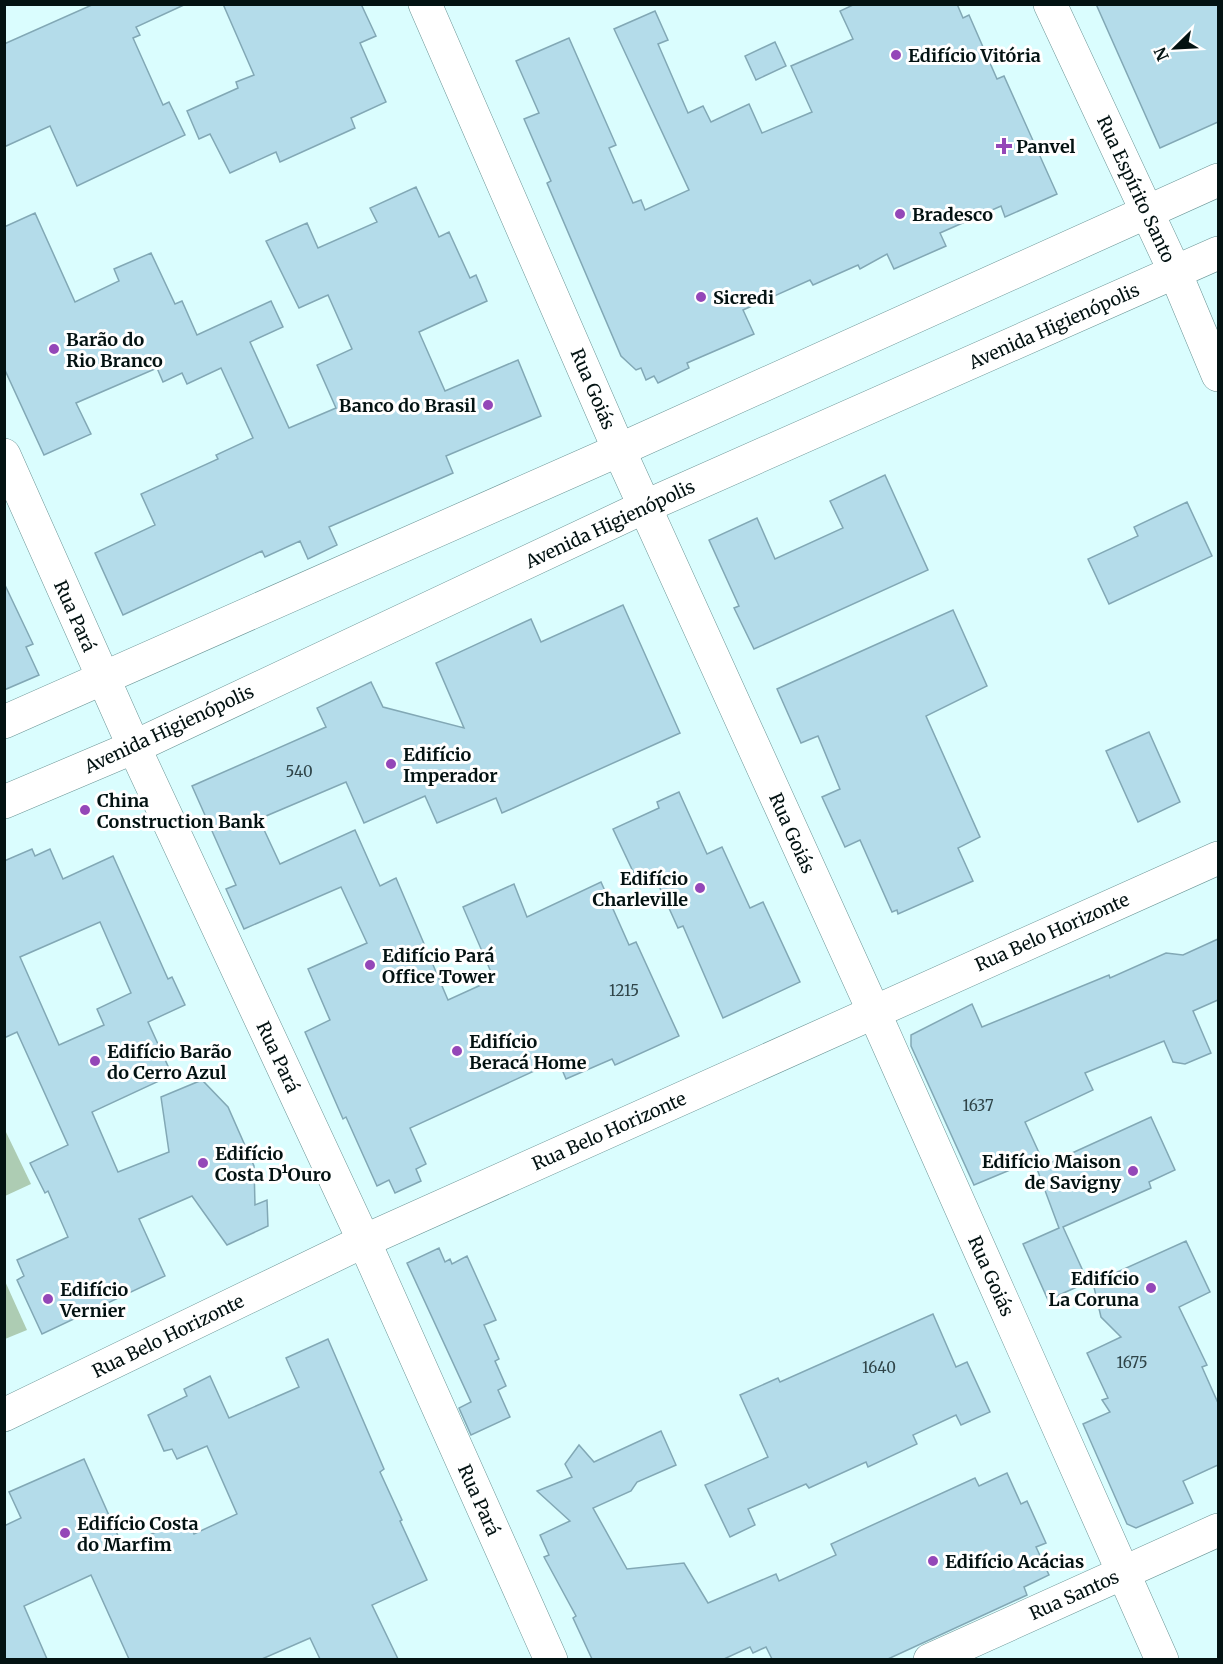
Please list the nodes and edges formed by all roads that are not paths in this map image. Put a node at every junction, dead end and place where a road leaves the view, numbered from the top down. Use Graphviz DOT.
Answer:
graph roads {
  1 [pos="425,4"];
  2 [pos="1050,4"];
  3 [pos="1218,180"];
  4 [pos="1147,212"];
  5 [pos="1218,253"];
  6 [pos="1176,272"];
  7 [pos="1218,375"];
  8 [pos="619,450"];
  9 [pos="4,455"];
  10 [pos="644,507"];
  11 [pos="103,678"];
  12 [pos="4,722"];
  13 [pos="134,747"];
  14 [pos="4,802"];
  15 [pos="1218,858"];
  16 [pos="874,1012"];
  17 [pos="364,1241"];
  18 [pos="4,1415"];
  19 [pos="1218,1530"];
  20 [pos="1122,1573"];
  21 [pos="551,1659"];
  22 [pos="930,1659"];
  23 [pos="1162,1659"];
  1 -- 8 [label="main road, Rua Goiás"];
  2 -- 4 [label="main road, Rua Espírito Santo"];
  3 -- 4 [label="main road"];
  4 -- 6 [label="main road, Rua Espírito Santo"];
  4 -- 8 [label="main road"];
  5 -- 6 [label="main road, Avenida Higienópolis"];
  6 -- 7 [label="main road, Rua Espírito Santo"];
  6 -- 10 [label="main road, Avenida Higienópolis"];
  8 -- 10 [label="main road, Rua Goiás"];
  8 -- 11 [label="main road"];
  9 -- 11 [label="main road, Rua Pará"];
  10 -- 13 [label="main road, Avenida Higienópolis"];
  10 -- 16 [label="main road, Rua Goiás"];
  11 -- 12 [label="main road"];
  11 -- 13 [label="main road, Rua Pará"];
  13 -- 14 [label="main road, Avenida Higienópolis"];
  13 -- 17 [label="main road, Rua Pará"];
  15 -- 16 [label="main road, Rua Belo Horizonte"];
  16 -- 17 [label="main road, Rua Belo Horizonte"];
  16 -- 20 [label="main road, Rua Goiás"];
  17 -- 18 [label="main road, Rua Belo Horizonte"];
  17 -- 21 [label="main road, Rua Pará"];
  19 -- 20 [label="main road, Rua Santos"];
  20 -- 22 [label="main road, Rua Santos"];
  20 -- 23 [label="main road, Rua Goiás"];
}
